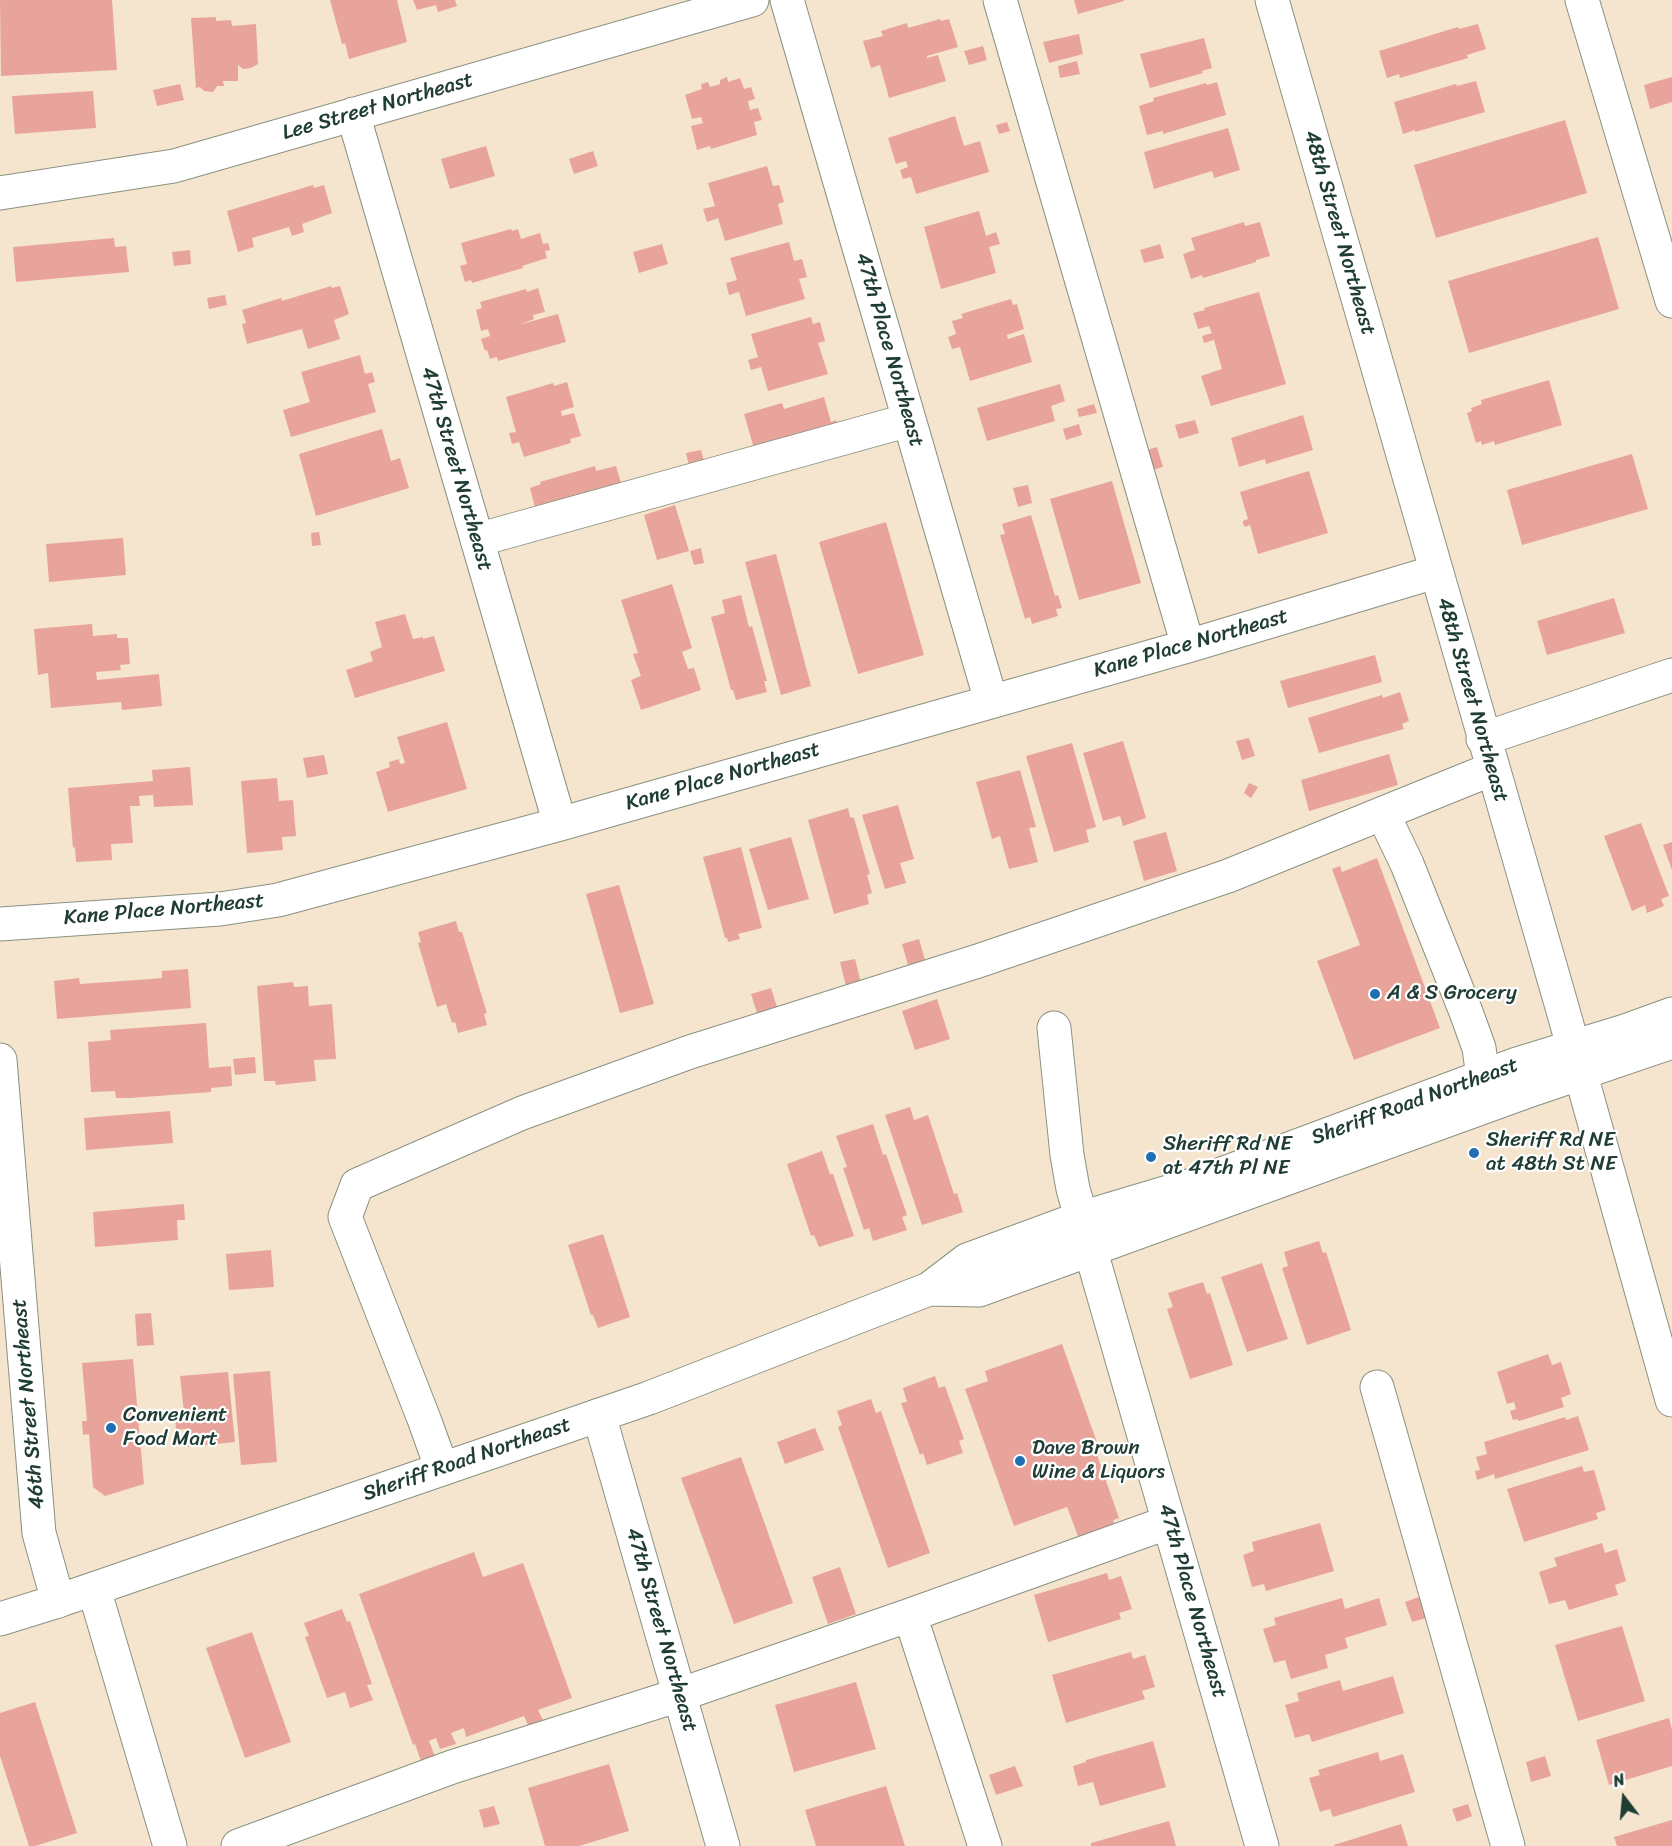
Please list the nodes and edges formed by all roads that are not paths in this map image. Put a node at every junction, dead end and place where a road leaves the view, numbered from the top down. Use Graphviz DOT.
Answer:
graph roads {
  1 [pos="752,0"];
  2 [pos="787,0"];
  3 [pos="1000,0"];
  4 [pos="1272,0"];
  5 [pos="1582,0"];
  6 [pos="702,7"];
  7 [pos="353,114"];
  8 [pos="0,193"];
  9 [pos="1672,301"];
  10 [pos="909,420"];
  11 [pos="477,540"];
  12 [pos="1435,572"];
  13 [pos="1188,646"];
  14 [pos="1672,675"];
  15 [pos="991,701"];
  16 [pos="1483,739"];
  17 [pos="1492,769"];
  18 [pos="1383,814"];
  19 [pos="560,824"];
  20 [pos="0,924"];
  21 [pos="1672,1014"];
  22 [pos="1054,1028"];
  23 [pos="1672,1042"];
  24 [pos="0,1060"];
  25 [pos="1576,1060"];
  26 [pos="1483,1077"];
  27 [pos="1086,1233"];
  28 [pos="1665,1346"];
  29 [pos="1377,1387"];
  30 [pos="1672,1400"];
  31 [pos="599,1414"];
  32 [pos="442,1469"];
  33 [pos="1169,1522"];
  34 [pos="94,1589"];
  35 [pos="58,1602"];
  36 [pos="910,1615"];
  37 [pos="0,1619"];
  38 [pos="680,1695"];
  39 [pos="170,1846"];
  40 [pos="238,1846"];
  41 [pos="723,1846"];
  42 [pos="985,1846"];
  43 [pos="1262,1846"];
  44 [pos="1508,1846"];
  1 -- 6 [label="street, Lee Street Northeast"];
  2 -- 10 [label="street, 47th Place Northeast"];
  3 -- 13 [label="street"];
  4 -- 12 [label="street, 48th Street Northeast"];
  5 -- 9 [label="street"];
  6 -- 7 [label="street, Lee Street Northeast"];
  7 -- 8 [label="street, Lee Street Northeast"];
  7 -- 11 [label="street, 47th Street Northeast"];
  10 -- 11 [label="street"];
  10 -- 15 [label="street, 47th Place Northeast"];
  11 -- 19 [label="street, 47th Street Northeast"];
  12 -- 13 [label="street, Kane Place Northeast"];
  12 -- 16 [label="street, 48th Street Northeast"];
  13 -- 15 [label="street, Kane Place Northeast"];
  14 -- 16 [label="street"];
  15 -- 19 [label="street, Kane Place Northeast"];
  16 -- 17 [label="street, 48th Street Northeast"];
  17 -- 18 [label="street"];
  17 -- 25 [label="street, 48th Street Northeast"];
  18 -- 26 [label="street"];
  18 -- 32 [label="street"];
  19 -- 20 [label="street, Kane Place Northeast"];
  21 -- 25 [label="street, Sheriff Road Northeast"];
  22 -- 27 [label="street, 47th Place Northeast"];
  23 -- 25 [label="street, Sheriff Road Northeast"];
  24 -- 35 [label="street, 46th Street Northeast"];
  25 -- 26 [label="street, Sheriff Road Northeast"];
  25 -- 27 [label="street, Sheriff Road Northeast"];
  25 -- 28 [label="street, 48th Street Northeast"];
  26 -- 27 [label="street, Sheriff Road Northeast"];
  27 -- 31 [label="street, Sheriff Road Northeast"];
  27 -- 33 [label="street, 47th Place Northeast"];
  28 -- 30 [label="street, 48th Street Northeast"];
  29 -- 44 [label="street"];
  31 -- 32 [label="street, Sheriff Road Northeast"];
  31 -- 38 [label="street, 47th Street Northeast"];
  32 -- 34 [label="street, Sheriff Road Northeast"];
  33 -- 36 [label="street"];
  33 -- 43 [label="street, 47th Place Northeast"];
  34 -- 35 [label="street, Sheriff Road Northeast"];
  34 -- 39 [label="street"];
  35 -- 37 [label="street, Sheriff Road Northeast"];
  36 -- 38 [label="street"];
  36 -- 42 [label="street"];
  38 -- 40 [label="street"];
  38 -- 41 [label="street, 47th Street Northeast"];
}
